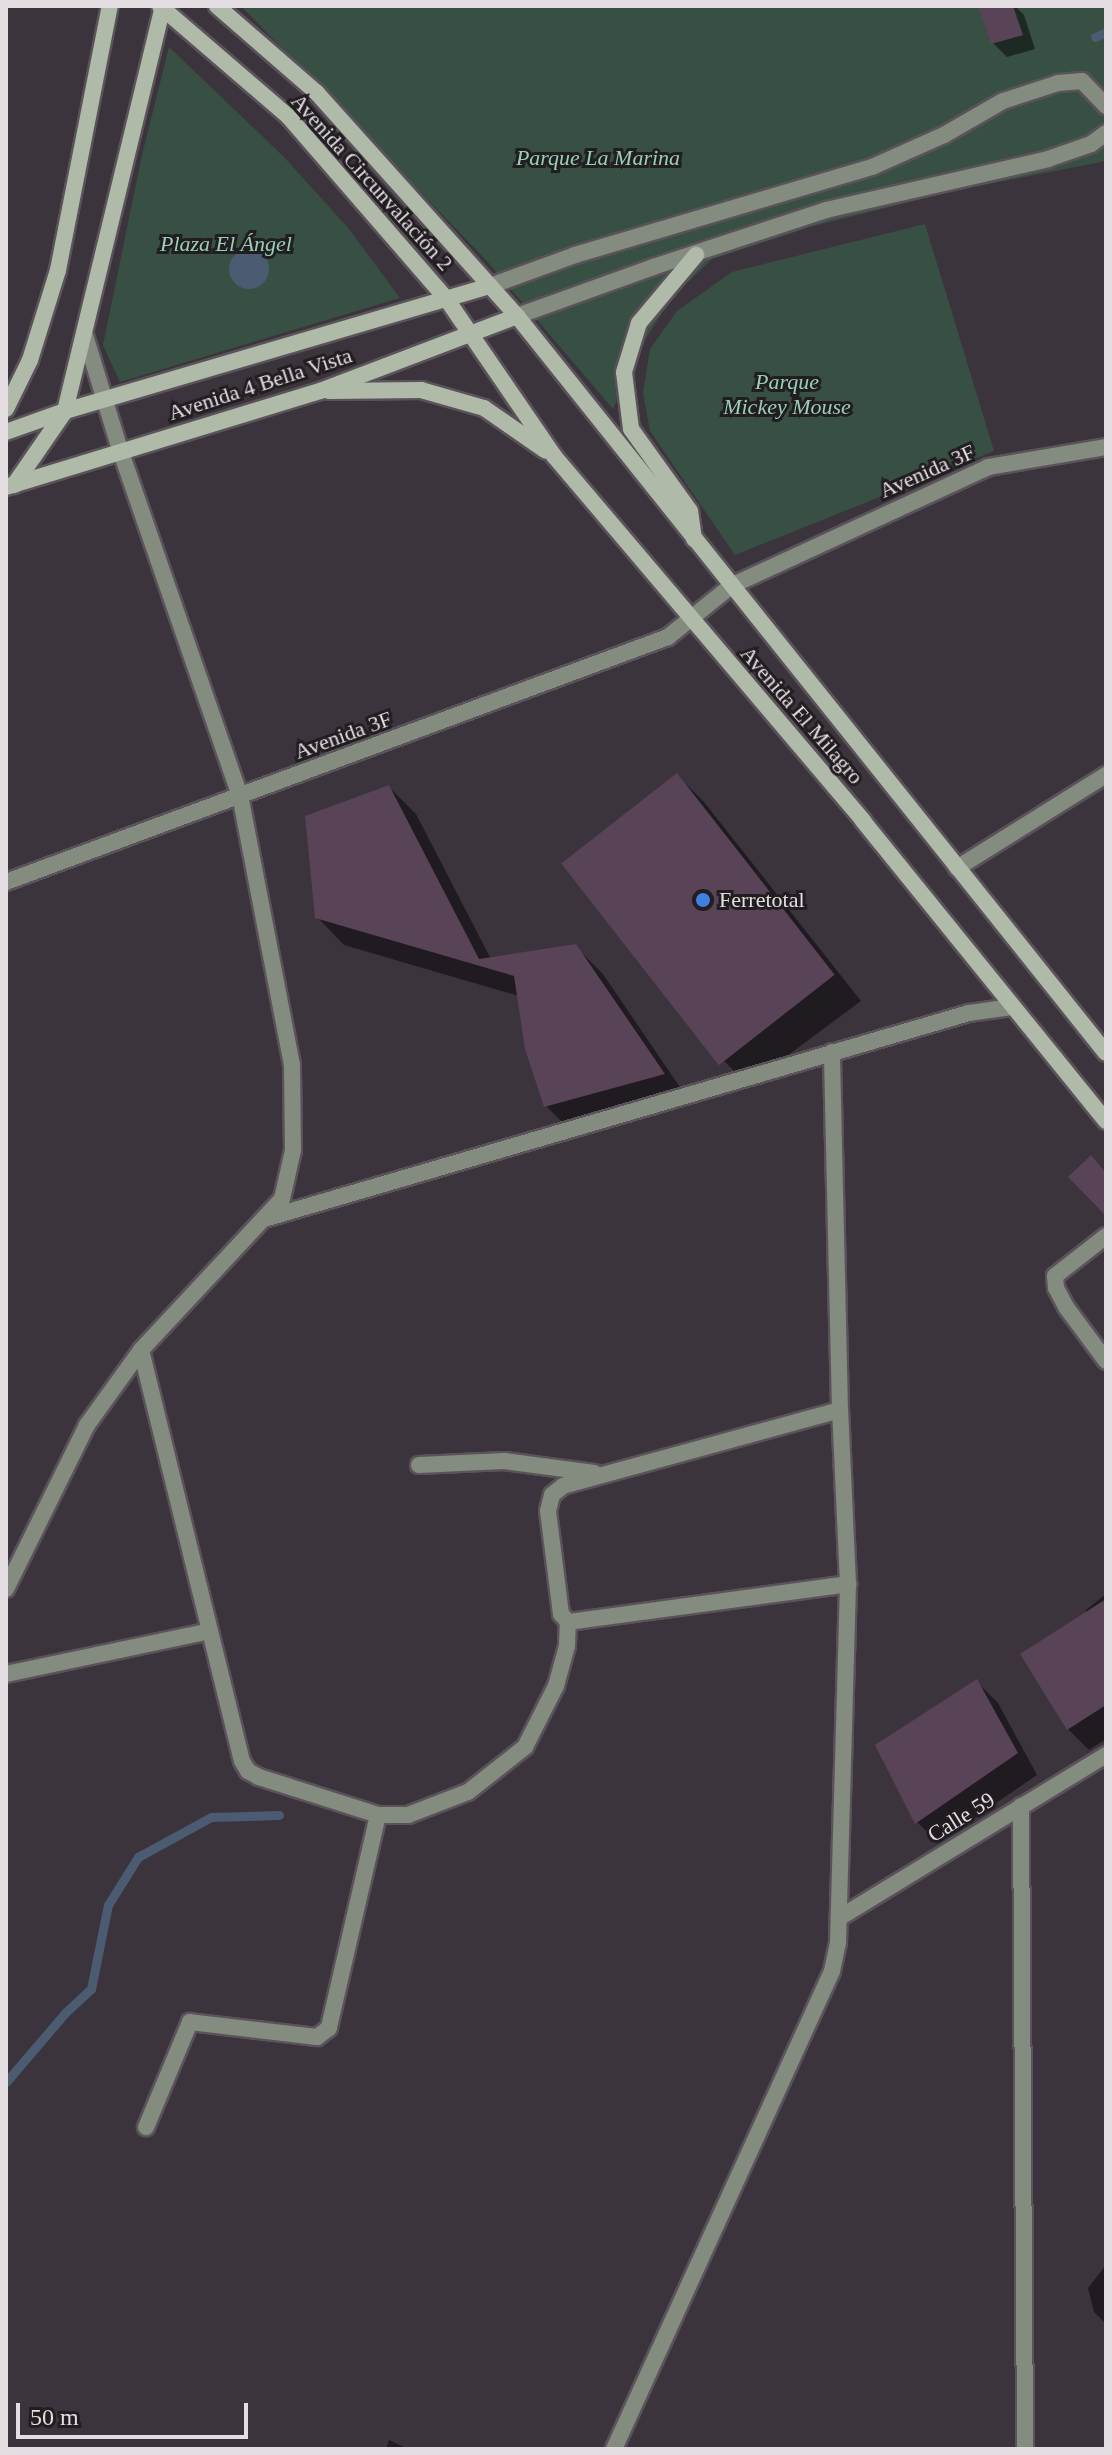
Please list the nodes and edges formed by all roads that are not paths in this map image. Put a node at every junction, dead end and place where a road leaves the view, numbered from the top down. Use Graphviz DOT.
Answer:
graph roads {
  1 [pos="110,6"];
  2 [pos="217,6"];
  3 [pos="162,7"];
  4 [pos="1106,106"];
  5 [pos="1106,133"];
  6 [pos="696,255"];
  7 [pos="490,286"];
  8 [pos="448,301"];
  9 [pos="517,316"];
  10 [pos="471,333"];
  11 [pos="85,335"];
  12 [pos="320,391"];
  13 [pos="106,399"];
  14 [pos="6,409"];
  15 [pos="65,411"];
  16 [pos="6,432"];
  17 [pos="1106,447"];
  18 [pos="121,453"];
  19 [pos="554,456"];
  20 [pos="10,486"];
  21 [pos="694,540"];
  22 [pos="731,586"];
  23 [pos="690,619"];
  24 [pos="1106,775"];
  25 [pos="240,796"];
  26 [pos="957,868"];
  27 [pos="6,882"];
  28 [pos="1011,1007"];
  29 [pos="832,1052"];
  30 [pos="1106,1053"];
  31 [pos="1106,1121"];
  32 [pos="262,1219"];
  33 [pos="1106,1236"];
  34 [pos="141,1350"];
  35 [pos="1106,1361"];
  36 [pos="840,1410"];
  37 [pos="419,1465"];
  38 [pos="603,1474"];
  39 [pos="848,1584"];
  40 [pos="6,1589"];
  41 [pos="568,1622"];
  42 [pos="210,1631"];
  43 [pos="6,1674"];
  44 [pos="1106,1755"];
  45 [pos="1021,1806"];
  46 [pos="378,1815"];
  47 [pos="839,1918"];
  48 [pos="146,2127"];
  49 [pos="614,2449"];
  50 [pos="1025,2449"];
  1 -- 14 [label="main road"];
  2 -- 7 [label="main road, Avenida Circunvalación 2"];
  3 -- 8 [label="main road, Avenida Circunvalación 2"];
  3 -- 11 [label="main road, Avenida 4 Bella Vista"];
  4 -- 7 [label="street"];
  5 -- 6 [label="street"];
  6 -- 9 [label="street"];
  6 -- 21 [label="main road"];
  7 -- 8 [label="main road, Avenida 4 Bella Vista"];
  7 -- 9 [label="main road, Avenida Circunvalación 2"];
  8 -- 10 [label="main road, Avenida Circunvalación 2"];
  8 -- 13 [label="main road, Avenida 4 Bella Vista"];
  9 -- 10 [label="main road, Avenida 4 Bella Vista"];
  9 -- 21 [label="main road, Avenida El Milagro"];
  10 -- 12 [label="main road, Avenida 4 Bella Vista"];
  10 -- 19 [label="main road, Avenida El Milagro"];
  11 -- 13 [label="street"];
  11 -- 15 [label="main road, Avenida 4 Bella Vista"];
  12 -- 18 [label="main road, Avenida 4 Bella Vista"];
  12 -- 19 [label="main road"];
  13 -- 15 [label="main road, Avenida 4 Bella Vista"];
  13 -- 18 [label="street"];
  15 -- 16 [label="main road, Avenida 4 Bella Vista"];
  15 -- 20 [label="main road, Avenida 4 Bella Vista"];
  17 -- 22 [label="street, Avenida 3F"];
  18 -- 20 [label="main road, Avenida 4 Bella Vista"];
  18 -- 25 [label="street"];
  19 -- 23 [label="main road, Avenida El Milagro"];
  21 -- 22 [label="main road, Avenida El Milagro"];
  22 -- 23 [label="street, Avenida 3F"];
  22 -- 26 [label="main road, Avenida El Milagro"];
  23 -- 25 [label="street, Avenida 3F"];
  23 -- 28 [label="main road, Avenida El Milagro"];
  24 -- 26 [label="street"];
  25 -- 27 [label="street, Avenida 3F"];
  25 -- 32 [label="street"];
  26 -- 30 [label="main road, Avenida El Milagro"];
  28 -- 29 [label="street"];
  28 -- 31 [label="main road, Avenida El Milagro"];
  29 -- 32 [label="street"];
  29 -- 36 [label="street"];
  32 -- 34 [label="street"];
  33 -- 35 [label="street"];
  34 -- 40 [label="street"];
  34 -- 42 [label="street"];
  36 -- 38 [label="street"];
  36 -- 39 [label="street"];
  37 -- 38 [label="street"];
  38 -- 41 [label="street"];
  39 -- 41 [label="street"];
  39 -- 47 [label="street"];
  41 -- 46 [label="street"];
  42 -- 43 [label="street"];
  42 -- 46 [label="street"];
  44 -- 45 [label="street, Calle 59"];
  45 -- 47 [label="street, Calle 59"];
  45 -- 50 [label="street"];
  46 -- 48 [label="street"];
  47 -- 49 [label="street"];
}
